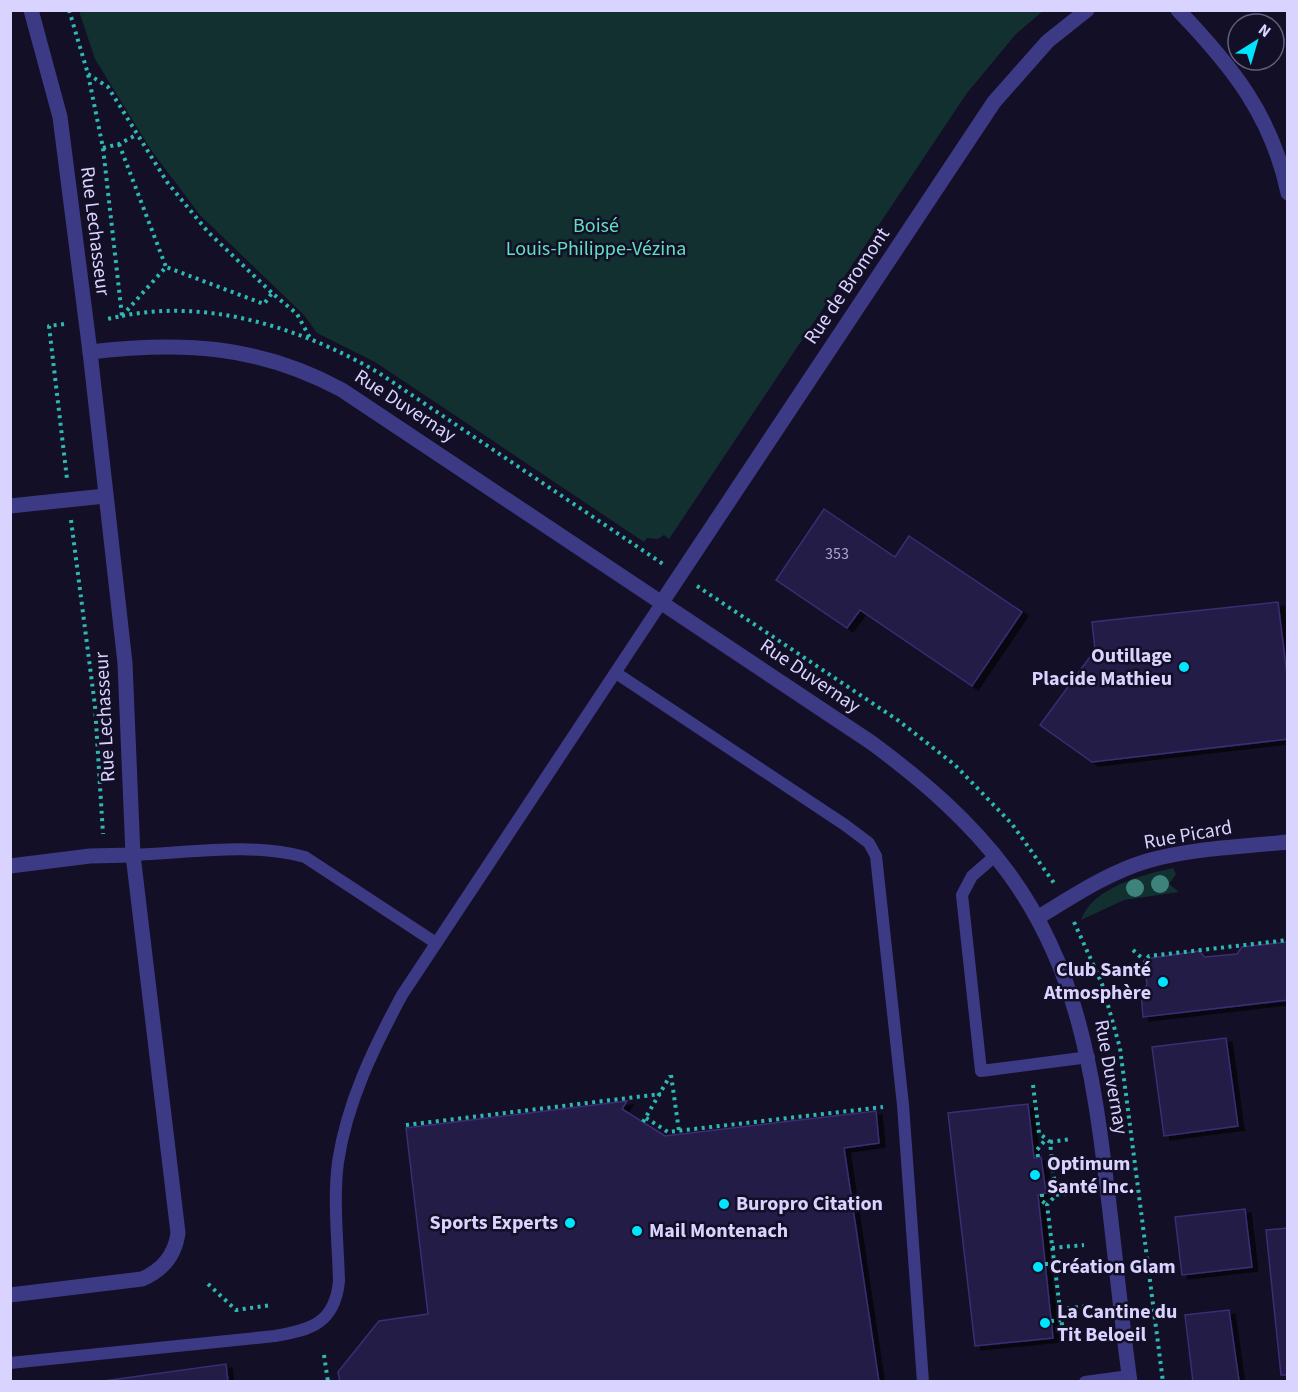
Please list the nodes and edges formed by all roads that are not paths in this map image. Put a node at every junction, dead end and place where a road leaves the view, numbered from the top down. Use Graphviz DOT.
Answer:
graph roads {
  1 [pos="31,10"];
  2 [pos="1087,10"];
  3 [pos="1178,10"];
  4 [pos="1287,193"];
  5 [pos="90,352"];
  6 [pos="105,496"];
  7 [pos="10,506"];
  8 [pos="662,602"];
  9 [pos="616,673"];
  10 [pos="1287,842"];
  11 [pos="134,855"];
  12 [pos="995,856"];
  13 [pos="10,866"];
  14 [pos="1037,918"];
  15 [pos="436,943"];
  16 [pos="1089,1057"];
  17 [pos="10,1295"];
  18 [pos="10,1363"];
  19 [pos="1130,1379"];
  20 [pos="923,1382"];
  21 [pos="1085,1382"];
  1 -- 5 [label="street, Rue Lechasseur"];
  2 -- 8 [label="street, Rue de Bromont"];
  3 -- 4 [label="street"];
  5 -- 6 [label="street, Rue Lechasseur"];
  5 -- 8 [label="street, Rue Duvernay"];
  6 -- 7 [label="street"];
  6 -- 11 [label="street, Rue Lechasseur"];
  8 -- 9 [label="lane"];
  8 -- 12 [label="street, Rue Duvernay"];
  9 -- 15 [label="lane"];
  9 -- 20 [label="lane"];
  10 -- 14 [label="street, Rue Picard"];
  11 -- 13 [label="street"];
  11 -- 15 [label="lane"];
  11 -- 17 [label="street, Rue Lechasseur"];
  12 -- 14 [label="street, Rue Duvernay"];
  12 -- 16 [label="lane"];
  14 -- 16 [label="street, Rue Duvernay"];
  15 -- 18 [label="lane"];
  16 -- 19 [label="street, Rue Duvernay"];
  19 -- 21 [label="lane"];
}
